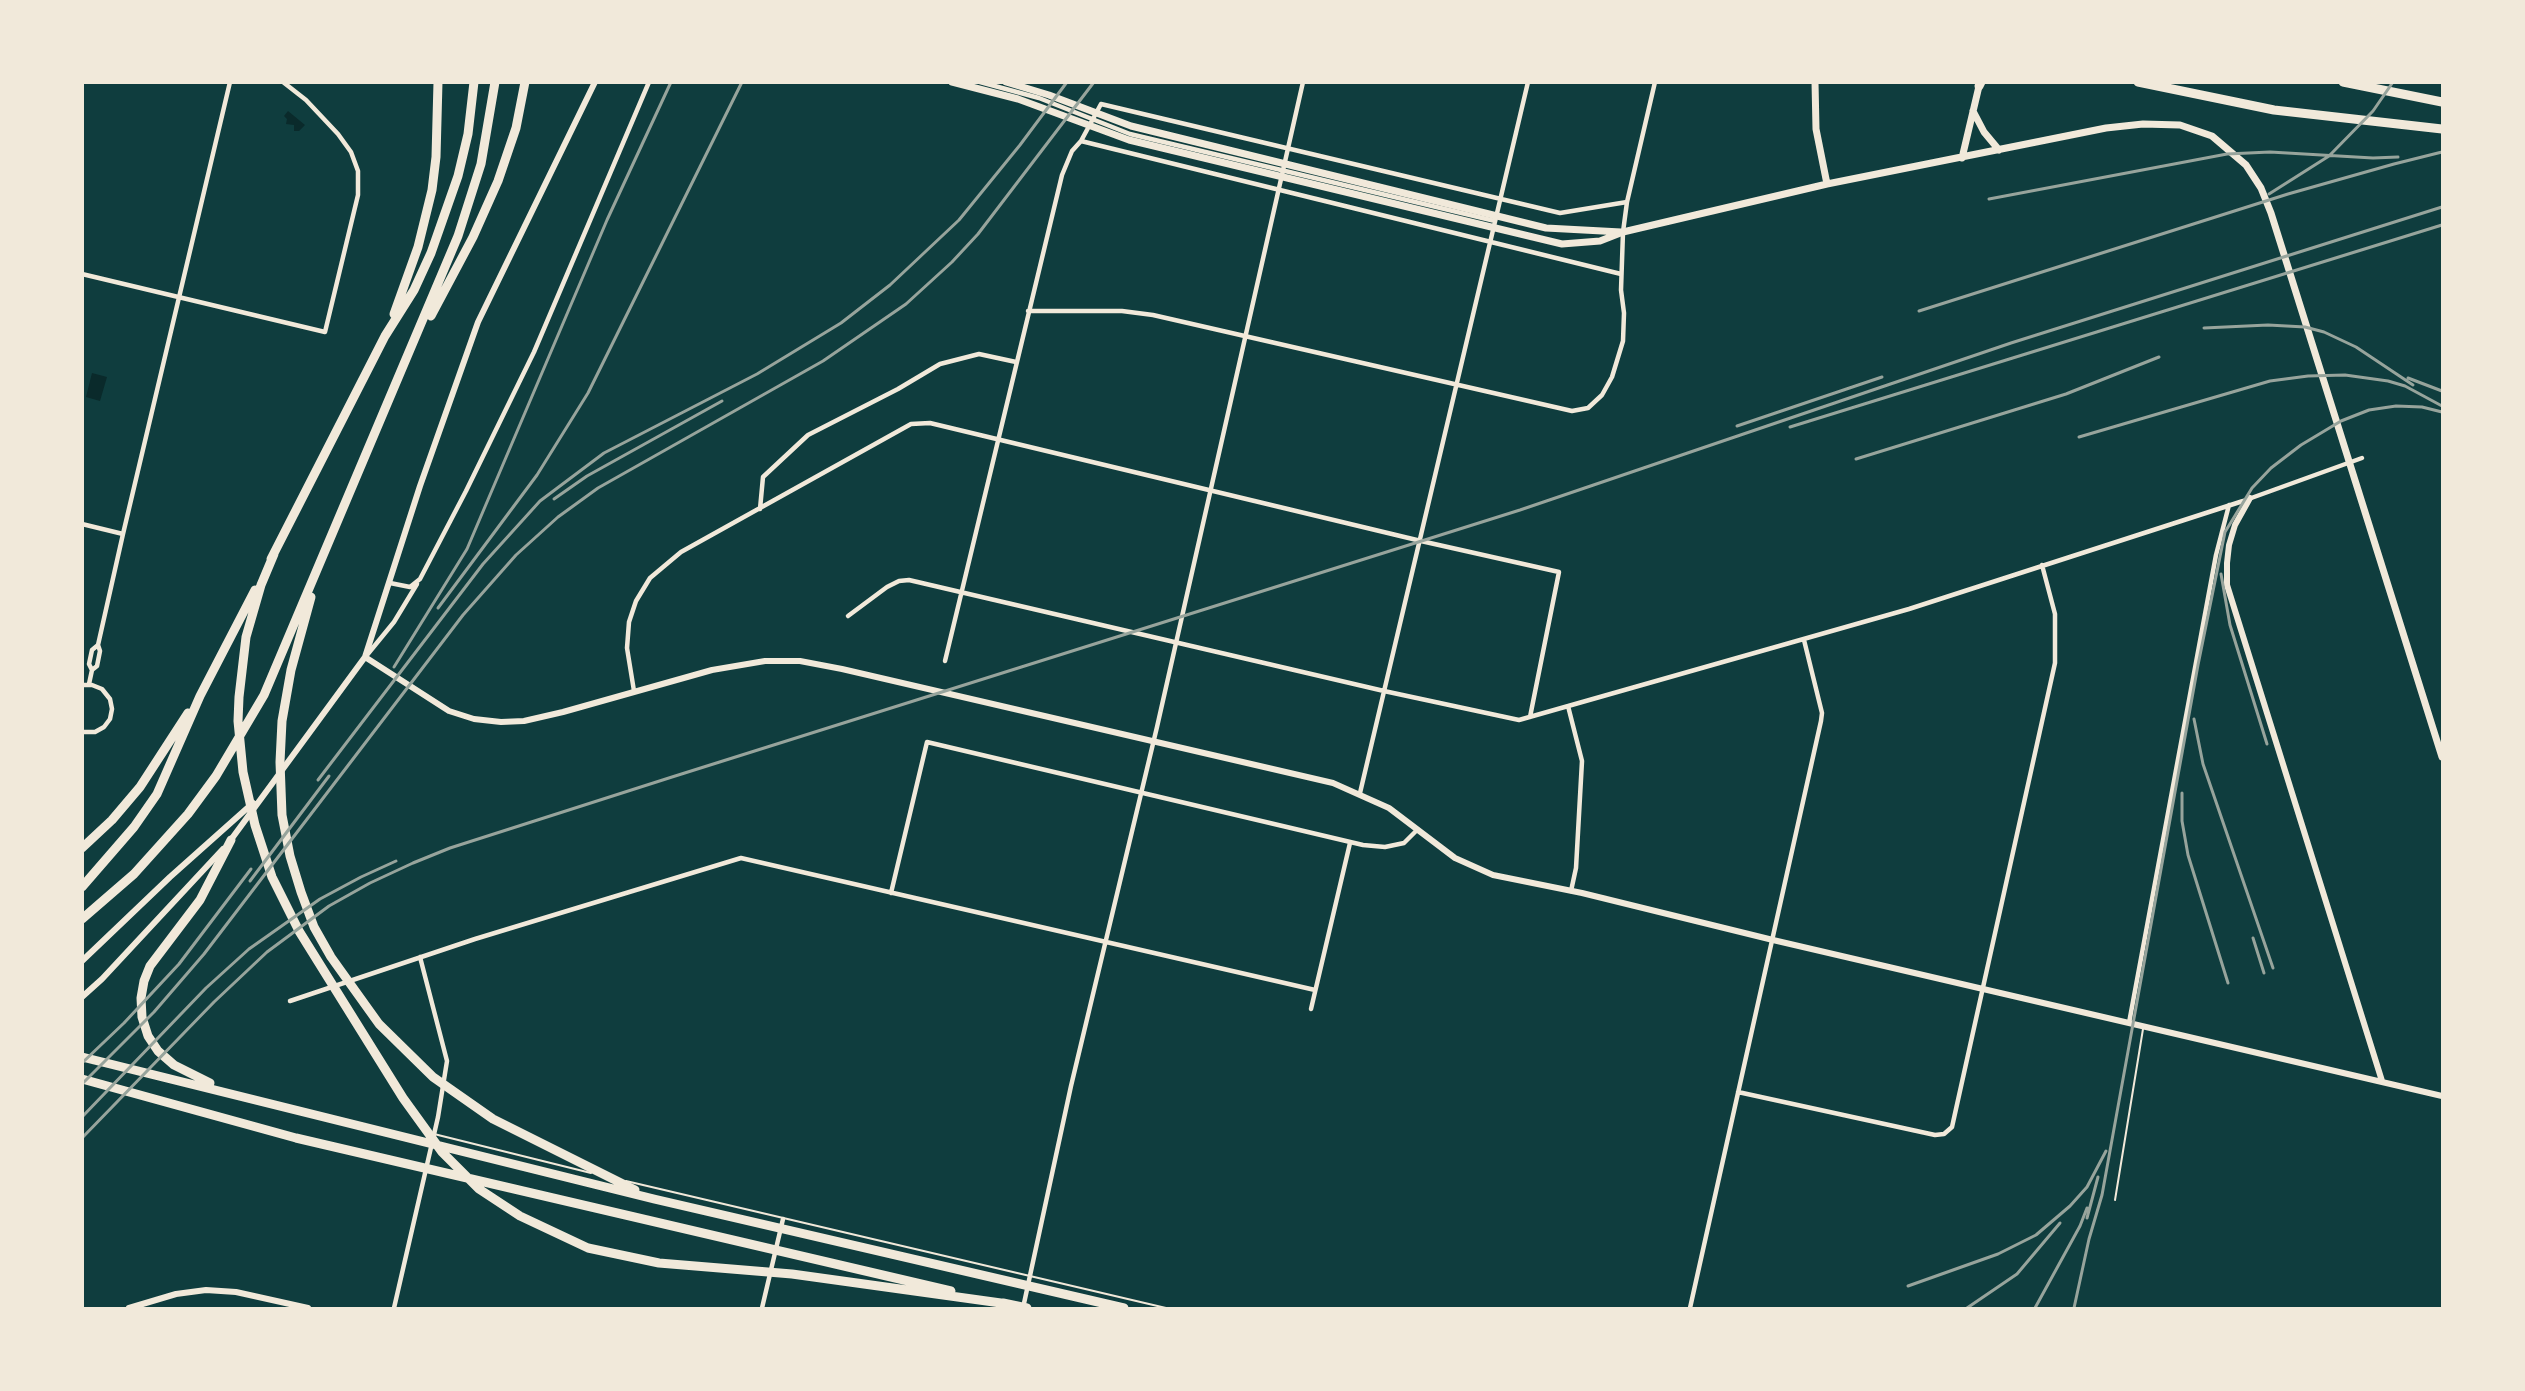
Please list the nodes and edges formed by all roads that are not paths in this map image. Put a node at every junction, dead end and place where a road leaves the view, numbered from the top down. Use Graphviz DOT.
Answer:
graph roads {
  1 [pos="230,82"];
  2 [pos="283,82"];
  3 [pos="438,82"];
  4 [pos="474,82"];
  5 [pos="495,82"];
  6 [pos="525,82"];
  7 [pos="595,82"];
  8 [pos="649,82"];
  9 [pos="952,82"];
  10 [pos="980,82"];
  11 [pos="1006,82"];
  12 [pos="1303,82"];
  13 [pos="1528,82"];
  14 [pos="1655,82"];
  15 [pos="1815,82"];
  16 [pos="2138,82"];
  17 [pos="2343,82"];
  18 [pos="1980,84"];
  19 [pos="2442,102"];
  20 [pos="1973,111"];
  21 [pos="2442,129"];
  22 [pos="1081,141"];
  23 [pos="1288,148"];
  24 [pos="1999,150"];
  25 [pos="1962,158"];
  26 [pos="1827,184"];
  27 [pos="1280,189"];
  28 [pos="1500,199"];
  29 [pos="1627,202"];
  30 [pos="1495,221"];
  31 [pos="1623,232"];
  32 [pos="1489,242"];
  33 [pos="1621,273"];
  34 [pos="82,274"];
  35 [pos="178,297"];
  36 [pos="1028,311"];
  37 [pos="1247,335"];
  38 [pos="385,336"];
  39 [pos="1016,362"];
  40 [pos="398,376"];
  41 [pos="1456,385"];
  42 [pos="997,439"];
  43 [pos="2362,458"];
  44 [pos="1210,489"];
  45 [pos="2250,498"];
  46 [pos="2229,505"];
  47 [pos="760,509"];
  48 [pos="82,524"];
  49 [pos="123,534"];
  50 [pos="1421,541"];
  51 [pos="274,554"];
  52 [pos="323,555"];
  53 [pos="2042,566"];
  54 [pos="420,579"];
  55 [pos="390,583"];
  56 [pos="961,591"];
  57 [pos="848,616"];
  58 [pos="1804,640"];
  59 [pos="1175,643"];
  60 [pos="365,657"];
  61 [pos="945,661"];
  62 [pos="89,684"];
  63 [pos="82,685"];
  64 [pos="634,691"];
  65 [pos="1384,691"];
  66 [pos="200,696"];
  67 [pos="1568,706"];
  68 [pos="1530,717"];
  69 [pos="82,732"];
  70 [pos="2442,757"];
  71 [pos="269,789"];
  72 [pos="1140,793"];
  73 [pos="1360,793"];
  74 [pos="1417,830"];
  75 [pos="231,840"];
  76 [pos="1350,843"];
  77 [pos="82,848"];
  78 [pos="82,887"];
  79 [pos="1571,891"];
  80 [pos="891,892"];
  81 [pos="82,919"];
  82 [pos="1773,940"];
  83 [pos="1105,941"];
  84 [pos="420,957"];
  85 [pos="82,961"];
  86 [pos="1983,989"];
  87 [pos="1315,990"];
  88 [pos="82,997"];
  89 [pos="290,1001"];
  90 [pos="1311,1009"];
  91 [pos="2129,1023"];
  92 [pos="2143,1026"];
  93 [pos="82,1057"];
  94 [pos="82,1078"];
  95 [pos="2382,1081"];
  96 [pos="1738,1092"];
  97 [pos="237,1094"];
  98 [pos="2442,1096"];
  99 [pos="434,1134"];
  100 [pos="654,1198"];
  101 [pos="2115,1200"];
  102 [pos="783,1219"];
  103 [pos="1030,1277"];
  104 [pos="1008,1304"];
  105 [pos="129,1308"];
  106 [pos="308,1308"];
  107 [pos="394,1308"];
  108 [pos="762,1308"];
  109 [pos="1025,1308"];
  110 [pos="1124,1308"];
  111 [pos="1166,1308"];
  112 [pos="1690,1308"];
  1 -- 35 [label="street"];
  2 -- 35 [label="street"];
  3 -- 38 [label="highway"];
  4 -- 38 [label="highway"];
  5 -- 40 [label="highway"];
  6 -- 40 [label="highway"];
  7 -- 55 [label="street"];
  8 -- 54 [label="street"];
  9 -- 31 [label="main road"];
  10 -- 30 [label="street"];
  11 -- 31 [label="main road"];
  12 -- 23 [label="street"];
  13 -- 28 [label="street"];
  14 -- 29 [label="street"];
  15 -- 26 [label="main road"];
  16 -- 21 [label="highway"];
  17 -- 19 [label="highway"];
  18 -- 20 [label="main road"];
  20 -- 24 [label="main road"];
  20 -- 25 [label="main road"];
  22 -- 23 [label="street"];
  22 -- 27 [label="street"];
  22 -- 36 [label="street"];
  23 -- 27 [label="street"];
  23 -- 28 [label="street"];
  24 -- 25 [label="main road"];
  24 -- 70 [label="main road"];
  25 -- 26 [label="main road"];
  26 -- 31 [label="main road"];
  27 -- 32 [label="street"];
  27 -- 37 [label="street"];
  28 -- 29 [label="street"];
  28 -- 30 [label="street"];
  29 -- 31 [label="street"];
  30 -- 32 [label="street"];
  31 -- 33 [label="street"];
  32 -- 33 [label="street"];
  32 -- 41 [label="street"];
  33 -- 41 [label="street"];
  34 -- 35 [label="street"];
  35 -- 49 [label="street"];
  36 -- 37 [label="street"];
  36 -- 39 [label="street"];
  37 -- 41 [label="street"];
  37 -- 44 [label="street"];
  38 -- 51 [label="highway"];
  39 -- 42 [label="street"];
  39 -- 47 [label="street"];
  40 -- 52 [label="highway"];
  41 -- 50 [label="street"];
  42 -- 44 [label="street"];
  42 -- 47 [label="street"];
  42 -- 56 [label="street"];
  43 -- 45 [label="street"];
  44 -- 50 [label="street"];
  44 -- 59 [label="street"];
  45 -- 46 [label="street"];
  45 -- 95 [label="street"];
  46 -- 53 [label="street"];
  46 -- 91 [label="street"];
  47 -- 64 [label="street"];
  48 -- 49 [label="street"];
  49 -- 62 [label="street"];
  50 -- 65 [label="street"];
  50 -- 68 [label="street"];
  51 -- 66 [label="highway"];
  51 -- 104 [label="highway"];
  52 -- 81 [label="highway"];
  52 -- 100 [label="highway"];
  53 -- 58 [label="street"];
  53 -- 86 [label="street"];
  54 -- 55 [label="street"];
  54 -- 60 [label="street"];
  55 -- 60 [label="street"];
  56 -- 57 [label="street"];
  56 -- 59 [label="street"];
  56 -- 61 [label="street"];
  58 -- 67 [label="street"];
  58 -- 82 [label="street"];
  59 -- 65 [label="street"];
  59 -- 72 [label="street"];
  60 -- 64 [label="street"];
  60 -- 71 [label="street"];
  62 -- 63 [label="street"];
  62 -- 69 [label="street"];
  64 -- 73 [label="street"];
  65 -- 68 [label="street"];
  65 -- 73 [label="street"];
  66 -- 77 [label="highway"];
  66 -- 78 [label="highway"];
  67 -- 68 [label="street"];
  67 -- 79 [label="street"];
  71 -- 75 [label="street"];
  71 -- 85 [label="street"];
  72 -- 76 [label="street"];
  72 -- 80 [label="street"];
  72 -- 83 [label="street"];
  73 -- 74 [label="street"];
  74 -- 76 [label="street"];
  74 -- 79 [label="street"];
  75 -- 88 [label="street"];
  75 -- 97 [label="highway"];
  76 -- 87 [label="street"];
  79 -- 82 [label="street"];
  80 -- 83 [label="street"];
  80 -- 84 [label="street"];
  82 -- 86 [label="street"];
  82 -- 96 [label="street"];
  83 -- 87 [label="street"];
  83 -- 103 [label="street"];
  84 -- 89 [label="street"];
  84 -- 99 [label="street"];
  86 -- 91 [label="street"];
  86 -- 96 [label="street"];
  87 -- 90 [label="street"];
  91 -- 92 [label="street"];
  92 -- 95 [label="street"];
  92 -- 101 [label="lane"];
  93 -- 97 [label="highway"];
  94 -- 104 [label="highway"];
  95 -- 98 [label="street"];
  96 -- 112 [label="street"];
  97 -- 100 [label="highway"];
  99 -- 102 [label="lane"];
  99 -- 107 [label="street"];
  100 -- 110 [label="highway"];
  102 -- 103 [label="lane"];
  102 -- 108 [label="street"];
  103 -- 109 [label="street"];
  103 -- 111 [label="lane"];
  104 -- 109 [label="highway"];
  105 -- 106 [label="street"];
}
